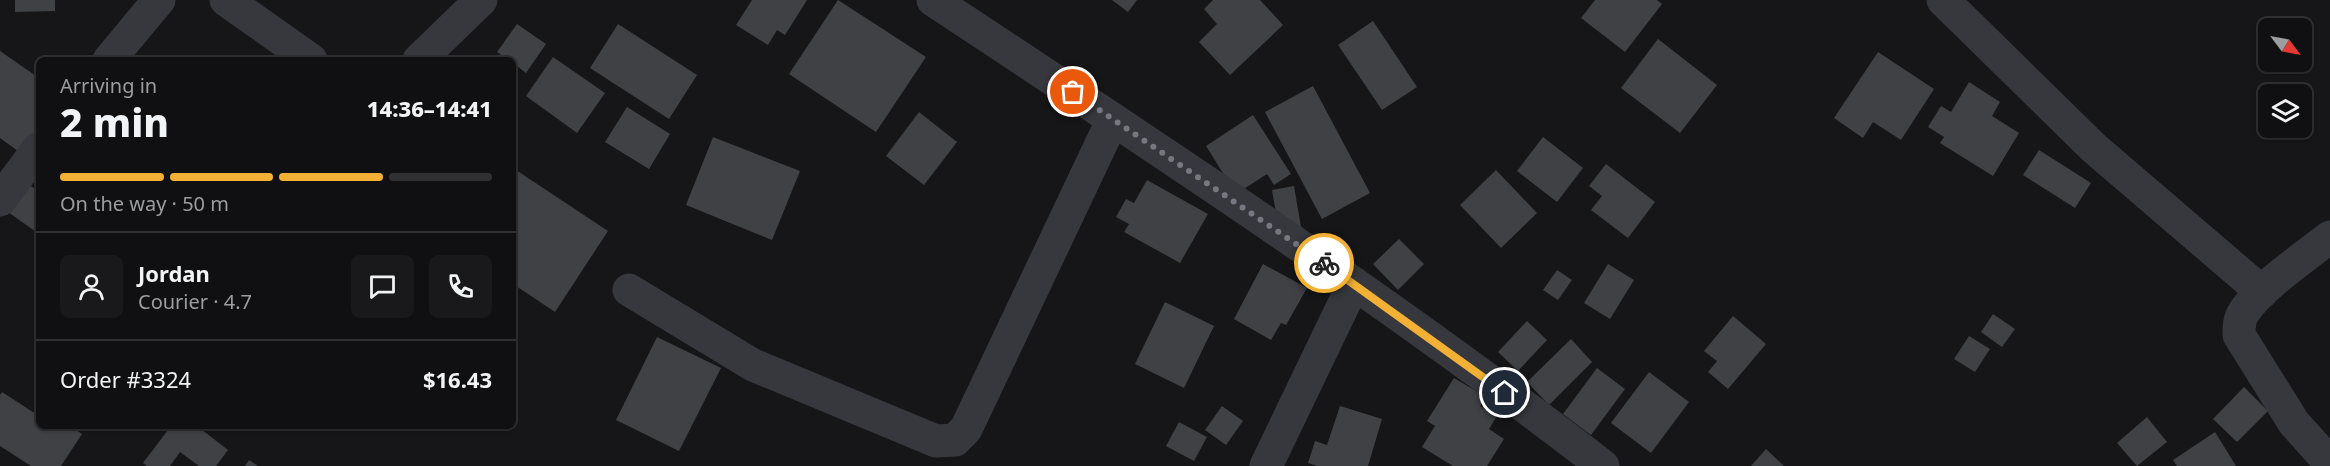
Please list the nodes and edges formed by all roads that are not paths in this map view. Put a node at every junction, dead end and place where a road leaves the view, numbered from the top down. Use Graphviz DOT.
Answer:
graph roads {
  1 [pos="159,0"];
  2 [pos="226,0"];
  3 [pos="481,0"];
  4 [pos="933,0"];
  5 [pos="1943,0"];
  6 [pos="112,57"];
  7 [pos="306,57"];
  8 [pos="422,57"];
  9 [pos="1113,119"];
  10 [pos="36,152"];
  11 [pos="0,200"];
  12 [pos="2330,237"];
  13 [pos="1354,283"];
  14 [pos="629,290"];
  15 [pos="2262,292"];
  16 [pos="2330,463"];
  17 [pos="1266,466"];
  18 [pos="1603,466"];
  1 -- 6 [label="street"];
  2 -- 7 [label="street"];
  3 -- 8 [label="street"];
  4 -- 9 [label="street"];
  5 -- 15 [label="street"];
  9 -- 13 [label="street"];
  9 -- 14 [label="street"];
  10 -- 11 [label="street"];
  12 -- 15 [label="street"];
  13 -- 17 [label="street"];
  13 -- 18 [label="street"];
  15 -- 16 [label="street"];
}
